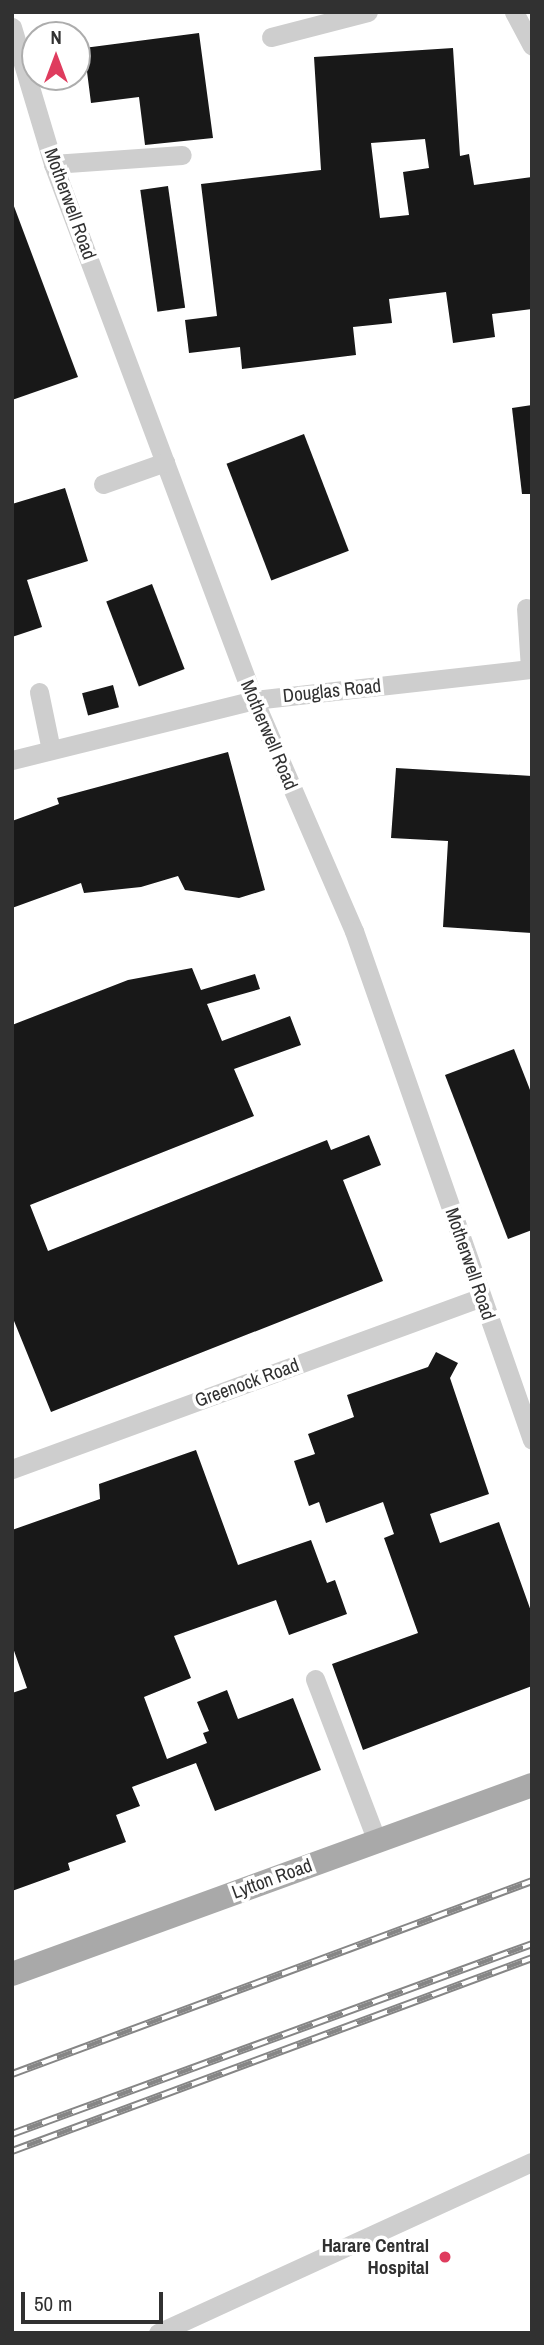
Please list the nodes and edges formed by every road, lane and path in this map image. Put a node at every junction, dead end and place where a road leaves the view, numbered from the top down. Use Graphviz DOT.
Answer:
graph roads {
  1 [pos="368,12"];
  2 [pos="514,12"];
  3 [pos="12,27"];
  4 [pos="271,37"];
  5 [pos="532,47"];
  6 [pos="182,155"];
  7 [pos="53,164"];
  8 [pos="165,462"];
  9 [pos="103,484"];
  10 [pos="526,608"];
  11 [pos="531,669"];
  12 [pos="39,692"];
  13 [pos="254,700"];
  14 [pos="51,750"];
  15 [pos="12,760"];
  16 [pos="482,1297"];
  17 [pos="532,1440"];
  18 [pos="12,1469"];
  19 [pos="314,1679"];
  20 [pos="532,1785"];
  21 [pos="377,1841"];
  22 [pos="12,1974"];
  23 [pos="532,2162"];
  24 [pos="158,2333"];
  1 -- 4 [label="street"];
  2 -- 5 [label="street"];
  3 -- 7 [label="street, Motherwell Road"];
  6 -- 7 [label="street"];
  7 -- 8 [label="street, Motherwell Road"];
  8 -- 9 [label="street"];
  8 -- 13 [label="street, Motherwell Road"];
  10 -- 11 [label="street"];
  11 -- 13 [label="street, Douglas Road"];
  12 -- 14 [label="street"];
  13 -- 14 [label="street, Douglas Road"];
  13 -- 16 [label="street, Motherwell Road"];
  14 -- 15 [label="street, Douglas Road"];
  16 -- 17 [label="street, Motherwell Road"];
  16 -- 18 [label="street, Greenock Road"];
  19 -- 21 [label="street"];
  20 -- 21 [label="main road, Lytton Road"];
  21 -- 22 [label="main road, Lytton Road"];
  23 -- 24 [label="street"];
}
